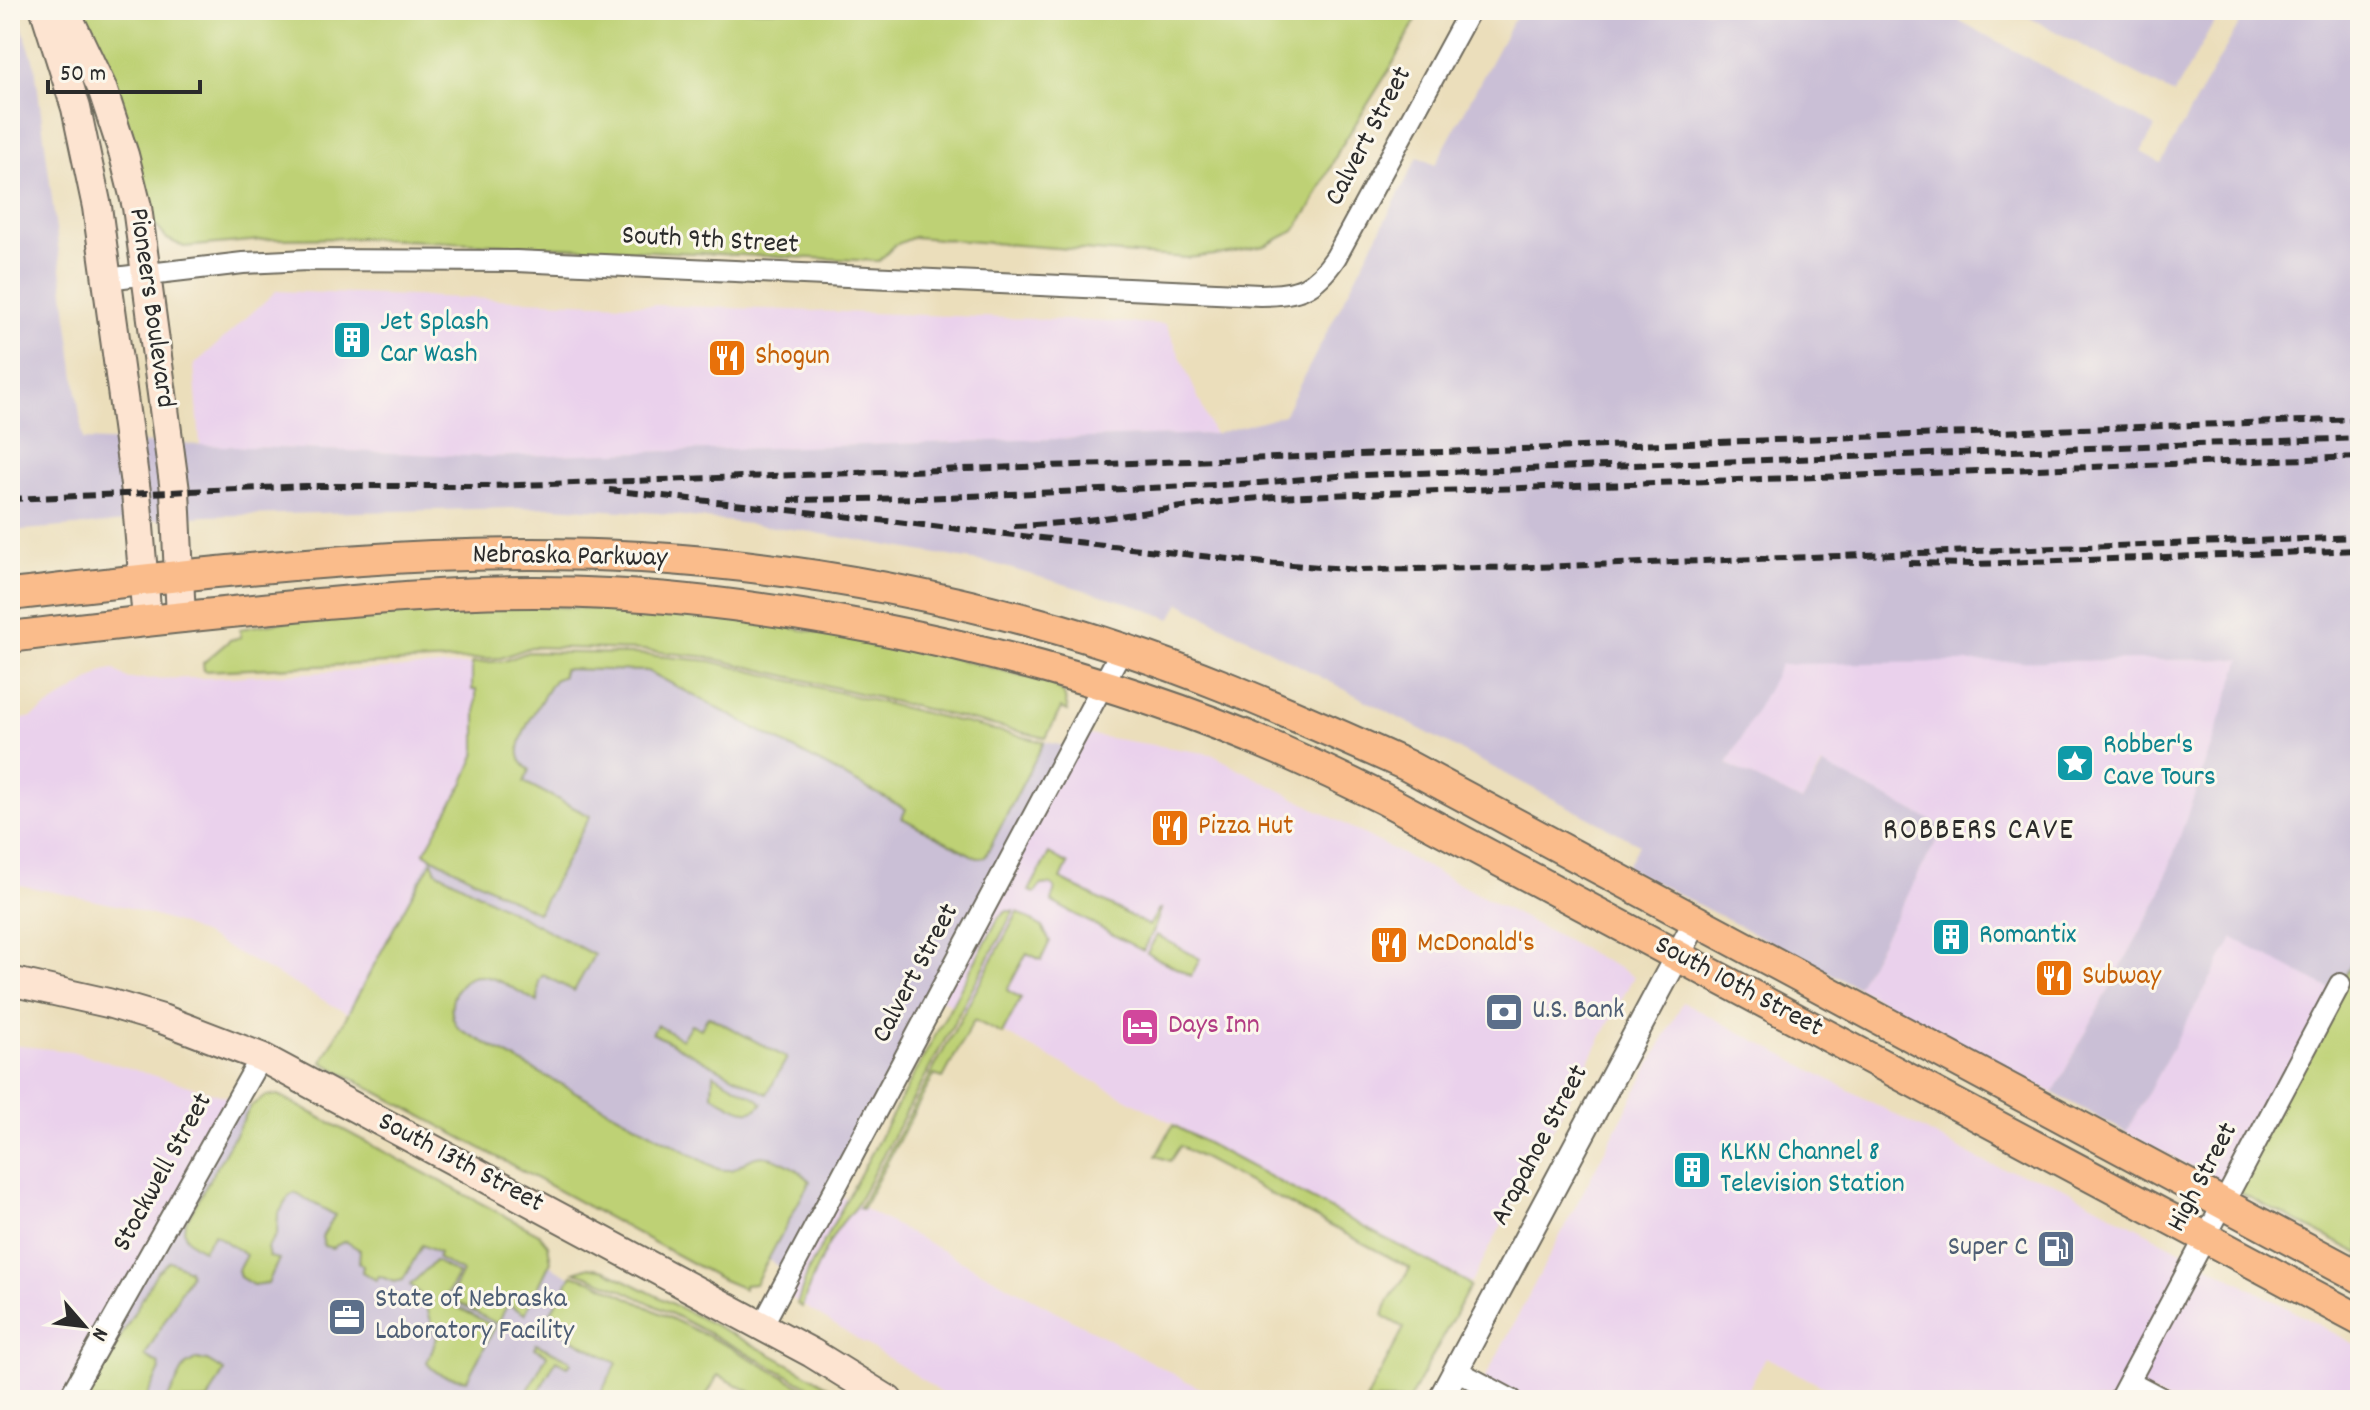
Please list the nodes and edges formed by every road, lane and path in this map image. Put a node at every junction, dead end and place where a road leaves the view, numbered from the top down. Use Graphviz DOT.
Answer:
graph roads {
  1 [pos="45,10"];
  2 [pos="65,10"];
  3 [pos="1470,10"];
  4 [pos="147,275"];
  5 [pos="106,279"];
  6 [pos="1311,285"];
  7 [pos="180,575"];
  8 [pos="143,580"];
  9 [pos="10,595"];
  10 [pos="181,618"];
  11 [pos="147,620"];
  12 [pos="10,637"];
  13 [pos="1122,649"];
  14 [pos="1103,684"];
  15 [pos="1696,921"];
  16 [pos="1678,955"];
  17 [pos="10,981"];
  18 [pos="2340,984"];
  19 [pos="261,1057"];
  20 [pos="2222,1204"];
  21 [pos="2204,1238"];
  22 [pos="2360,1277"];
  23 [pos="2360,1320"];
  24 [pos="762,1326"];
  25 [pos="1456,1370"];
  26 [pos="2129,1381"];
  27 [pos="68,1400"];
  28 [pos="888,1400"];
  29 [pos="1440,1400"];
  30 [pos="1512,1400"];
  31 [pos="2119,1400"];
  32 [pos="2165,1400"];
  1 -- 5 [label="main road, Pioneers Boulevard"];
  2 -- 4 [label="main road, Pioneers Boulevard"];
  3 -- 6 [label="street, Calvert Street"];
  4 -- 5 [label="street, South 9th Street"];
  4 -- 6 [label="street, South 9th Street"];
  4 -- 7 [label="main road, Pioneers Boulevard"];
  5 -- 8 [label="main road, Pioneers Boulevard"];
  7 -- 8 [label="main road, Nebraska Parkway"];
  7 -- 10 [label="main road, Pioneers Boulevard"];
  7 -- 13 [label="main road, Nebraska Parkway"];
  8 -- 9 [label="main road, Nebraska Parkway"];
  8 -- 11 [label="main road, Pioneers Boulevard"];
  10 -- 11 [label="main road, Nebraska Parkway"];
  10 -- 14 [label="main road, Nebraska Parkway"];
  11 -- 12 [label="main road, Nebraska Parkway"];
  13 -- 14 [label="street, Calvert Street"];
  13 -- 15 [label="main road, South 10th Street"];
  14 -- 16 [label="main road, South 10th Street"];
  14 -- 24 [label="street, Calvert Street"];
  15 -- 16 [label="street, Arapahoe Street"];
  15 -- 20 [label="main road, South 10th Street"];
  16 -- 21 [label="main road, South 10th Street"];
  16 -- 25 [label="street, Arapahoe Street"];
  17 -- 19 [label="main road, South 13th Street"];
  18 -- 20 [label="street, High Street"];
  19 -- 24 [label="main road, South 13th Street"];
  19 -- 27 [label="street, Stockwell Street"];
  20 -- 21 [label="street, High Street"];
  20 -- 22 [label="main road, South 10th Street"];
  21 -- 23 [label="main road, South 10th Street"];
  21 -- 26 [label="street, High Street"];
  24 -- 28 [label="main road, South 13th Street"];
  25 -- 29 [label="street, Arapahoe Street"];
  25 -- 30 [label="street"];
  26 -- 31 [label="street, High Street"];
  26 -- 32 [label="street"];
}
